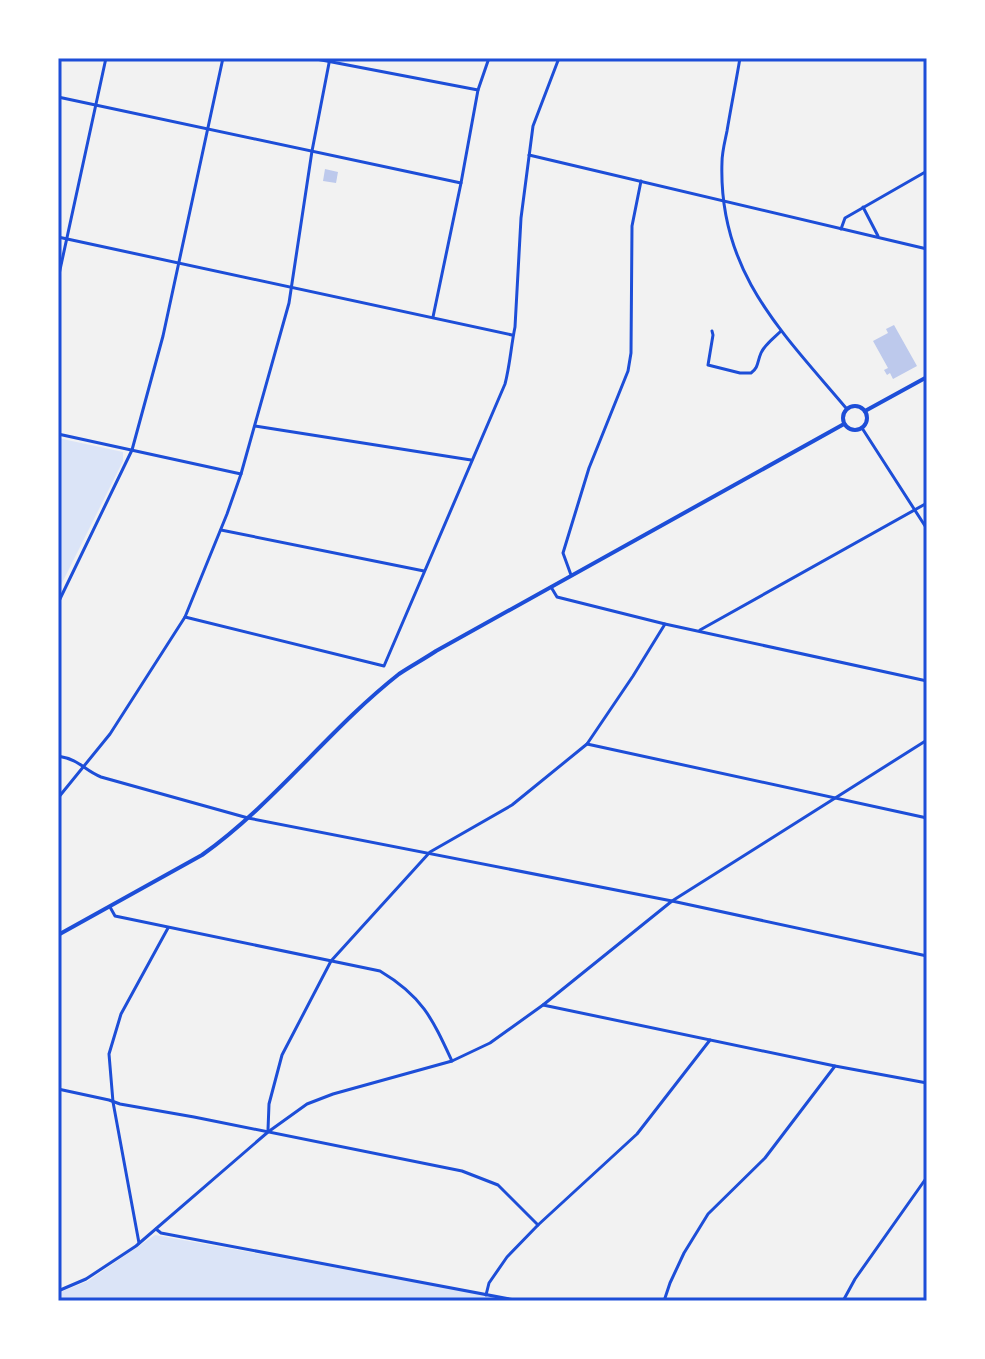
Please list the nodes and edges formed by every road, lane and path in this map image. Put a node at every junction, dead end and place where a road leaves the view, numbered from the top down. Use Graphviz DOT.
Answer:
graph roads {
  1 [pos="106,58"];
  2 [pos="223,58"];
  3 [pos="311,58"];
  4 [pos="489,58"];
  5 [pos="559,58"];
  6 [pos="740,58"];
  7 [pos="330,60"];
  8 [pos="478,90"];
  9 [pos="58,97"];
  10 [pos="95,105"];
  11 [pos="208,129"];
  12 [pos="312,151"];
  13 [pos="529,155"];
  14 [pos="927,171"];
  15 [pos="641,181"];
  16 [pos="461,183"];
  17 [pos="724,200"];
  18 [pos="863,207"];
  19 [pos="841,229"];
  20 [pos="58,237"];
  21 [pos="67,238"];
  22 [pos="879,238"];
  23 [pos="927,249"];
  24 [pos="179,263"];
  25 [pos="58,279"];
  26 [pos="292,287"];
  27 [pos="433,317"];
  28 [pos="712,331"];
  29 [pos="781,331"];
  30 [pos="513,335"];
  31 [pos="927,377"];
  32 [pos="846,408"];
  33 [pos="865,411"];
  34 [pos="844,424"];
  35 [pos="255,426"];
  36 [pos="862,428"];
  37 [pos="58,434"];
  38 [pos="132,450"];
  39 [pos="471,460"];
  40 [pos="241,474"];
  41 [pos="927,503"];
  42 [pos="916,510"];
  43 [pos="927,529"];
  44 [pos="221,530"];
  45 [pos="424,571"];
  46 [pos="571,576"];
  47 [pos="551,587"];
  48 [pos="58,603"];
  49 [pos="185,617"];
  50 [pos="665,624"];
  51 [pos="699,630"];
  52 [pos="927,681"];
  53 [pos="927,740"];
  54 [pos="587,744"];
  55 [pos="58,756"];
  56 [pos="84,767"];
  57 [pos="58,798"];
  58 [pos="836,798"];
  59 [pos="248,818"];
  60 [pos="927,818"];
  61 [pos="430,852"];
  62 [pos="672,901"];
  63 [pos="110,907"];
  64 [pos="168,928"];
  65 [pos="58,935"];
  66 [pos="927,956"];
  67 [pos="331,961"];
  68 [pos="543,1005"];
  69 [pos="710,1040"];
  70 [pos="452,1061"];
  71 [pos="835,1066"];
  72 [pos="927,1083"];
  73 [pos="58,1089"];
  74 [pos="113,1102"];
  75 [pos="268,1132"];
  76 [pos="927,1177"];
  77 [pos="538,1225"];
  78 [pos="156,1229"];
  79 [pos="139,1243"];
  80 [pos="58,1291"];
  81 [pos="486,1295"];
  82 [pos="520,1301"];
  83 [pos="664,1301"];
  84 [pos="843,1301"];
  1 -- 10 [label="street"];
  2 -- 11 [label="street"];
  3 -- 7 [label="street"];
  4 -- 8 [label="street"];
  5 -- 13 [label="street"];
  6 -- 17 [label="street"];
  7 -- 8 [label="street"];
  7 -- 12 [label="street"];
  8 -- 16 [label="street"];
  9 -- 10 [label="street"];
  10 -- 11 [label="street"];
  10 -- 21 [label="street"];
  11 -- 12 [label="street"];
  11 -- 24 [label="street"];
  12 -- 16 [label="street"];
  12 -- 26 [label="street"];
  13 -- 15 [label="street"];
  13 -- 30 [label="street"];
  14 -- 18 [label="street"];
  15 -- 17 [label="street"];
  15 -- 46 [label="street"];
  16 -- 27 [label="street"];
  17 -- 19 [label="street"];
  17 -- 29 [label="street"];
  18 -- 19 [label="street"];
  18 -- 22 [label="street"];
  19 -- 22 [label="street"];
  20 -- 21 [label="street"];
  21 -- 24 [label="street"];
  21 -- 25 [label="street"];
  22 -- 23 [label="street"];
  24 -- 26 [label="street"];
  24 -- 38 [label="street"];
  26 -- 27 [label="street"];
  26 -- 35 [label="street"];
  27 -- 30 [label="street"];
  28 -- 29 [label="street"];
  29 -- 32 [label="street"];
  30 -- 39 [label="street"];
  31 -- 33 [label="main road"];
  32 -- 33 [label="main road"];
  32 -- 34 [label="main road"];
  33 -- 36 [label="main road"];
  34 -- 36 [label="main road"];
  34 -- 46 [label="main road"];
  35 -- 39 [label="street"];
  35 -- 40 [label="street"];
  36 -- 42 [label="street"];
  37 -- 38 [label="street"];
  38 -- 40 [label="street"];
  38 -- 48 [label="street"];
  39 -- 45 [label="street"];
  40 -- 44 [label="street"];
  41 -- 42 [label="street"];
  42 -- 43 [label="street"];
  42 -- 51 [label="street"];
  44 -- 45 [label="street"];
  44 -- 49 [label="street"];
  45 -- 49 [label="street"];
  46 -- 47 [label="main road"];
  47 -- 50 [label="street"];
  47 -- 59 [label="main road"];
  49 -- 56 [label="street"];
  50 -- 51 [label="street"];
  50 -- 54 [label="street"];
  51 -- 52 [label="street"];
  53 -- 58 [label="street"];
  54 -- 58 [label="street"];
  54 -- 61 [label="street"];
  55 -- 56 [label="street"];
  56 -- 57 [label="street"];
  56 -- 59 [label="street"];
  58 -- 60 [label="street"];
  58 -- 62 [label="street"];
  59 -- 61 [label="street"];
  59 -- 63 [label="main road"];
  61 -- 62 [label="street"];
  61 -- 67 [label="street"];
  62 -- 66 [label="street"];
  62 -- 68 [label="street"];
  63 -- 64 [label="street"];
  63 -- 65 [label="main road"];
  64 -- 67 [label="street"];
  64 -- 74 [label="street"];
  67 -- 70 [label="street"];
  67 -- 75 [label="street"];
  68 -- 69 [label="street"];
  68 -- 70 [label="street"];
  69 -- 71 [label="street"];
  69 -- 77 [label="street"];
  70 -- 75 [label="street"];
  71 -- 72 [label="street"];
  71 -- 83 [label="street"];
  73 -- 74 [label="street"];
  74 -- 75 [label="street"];
  74 -- 79 [label="street"];
  75 -- 77 [label="street"];
  75 -- 78 [label="street"];
  76 -- 84 [label="street"];
  77 -- 81 [label="street"];
  78 -- 79 [label="street"];
  78 -- 81 [label="street"];
  79 -- 80 [label="street"];
  81 -- 82 [label="street"];
}
